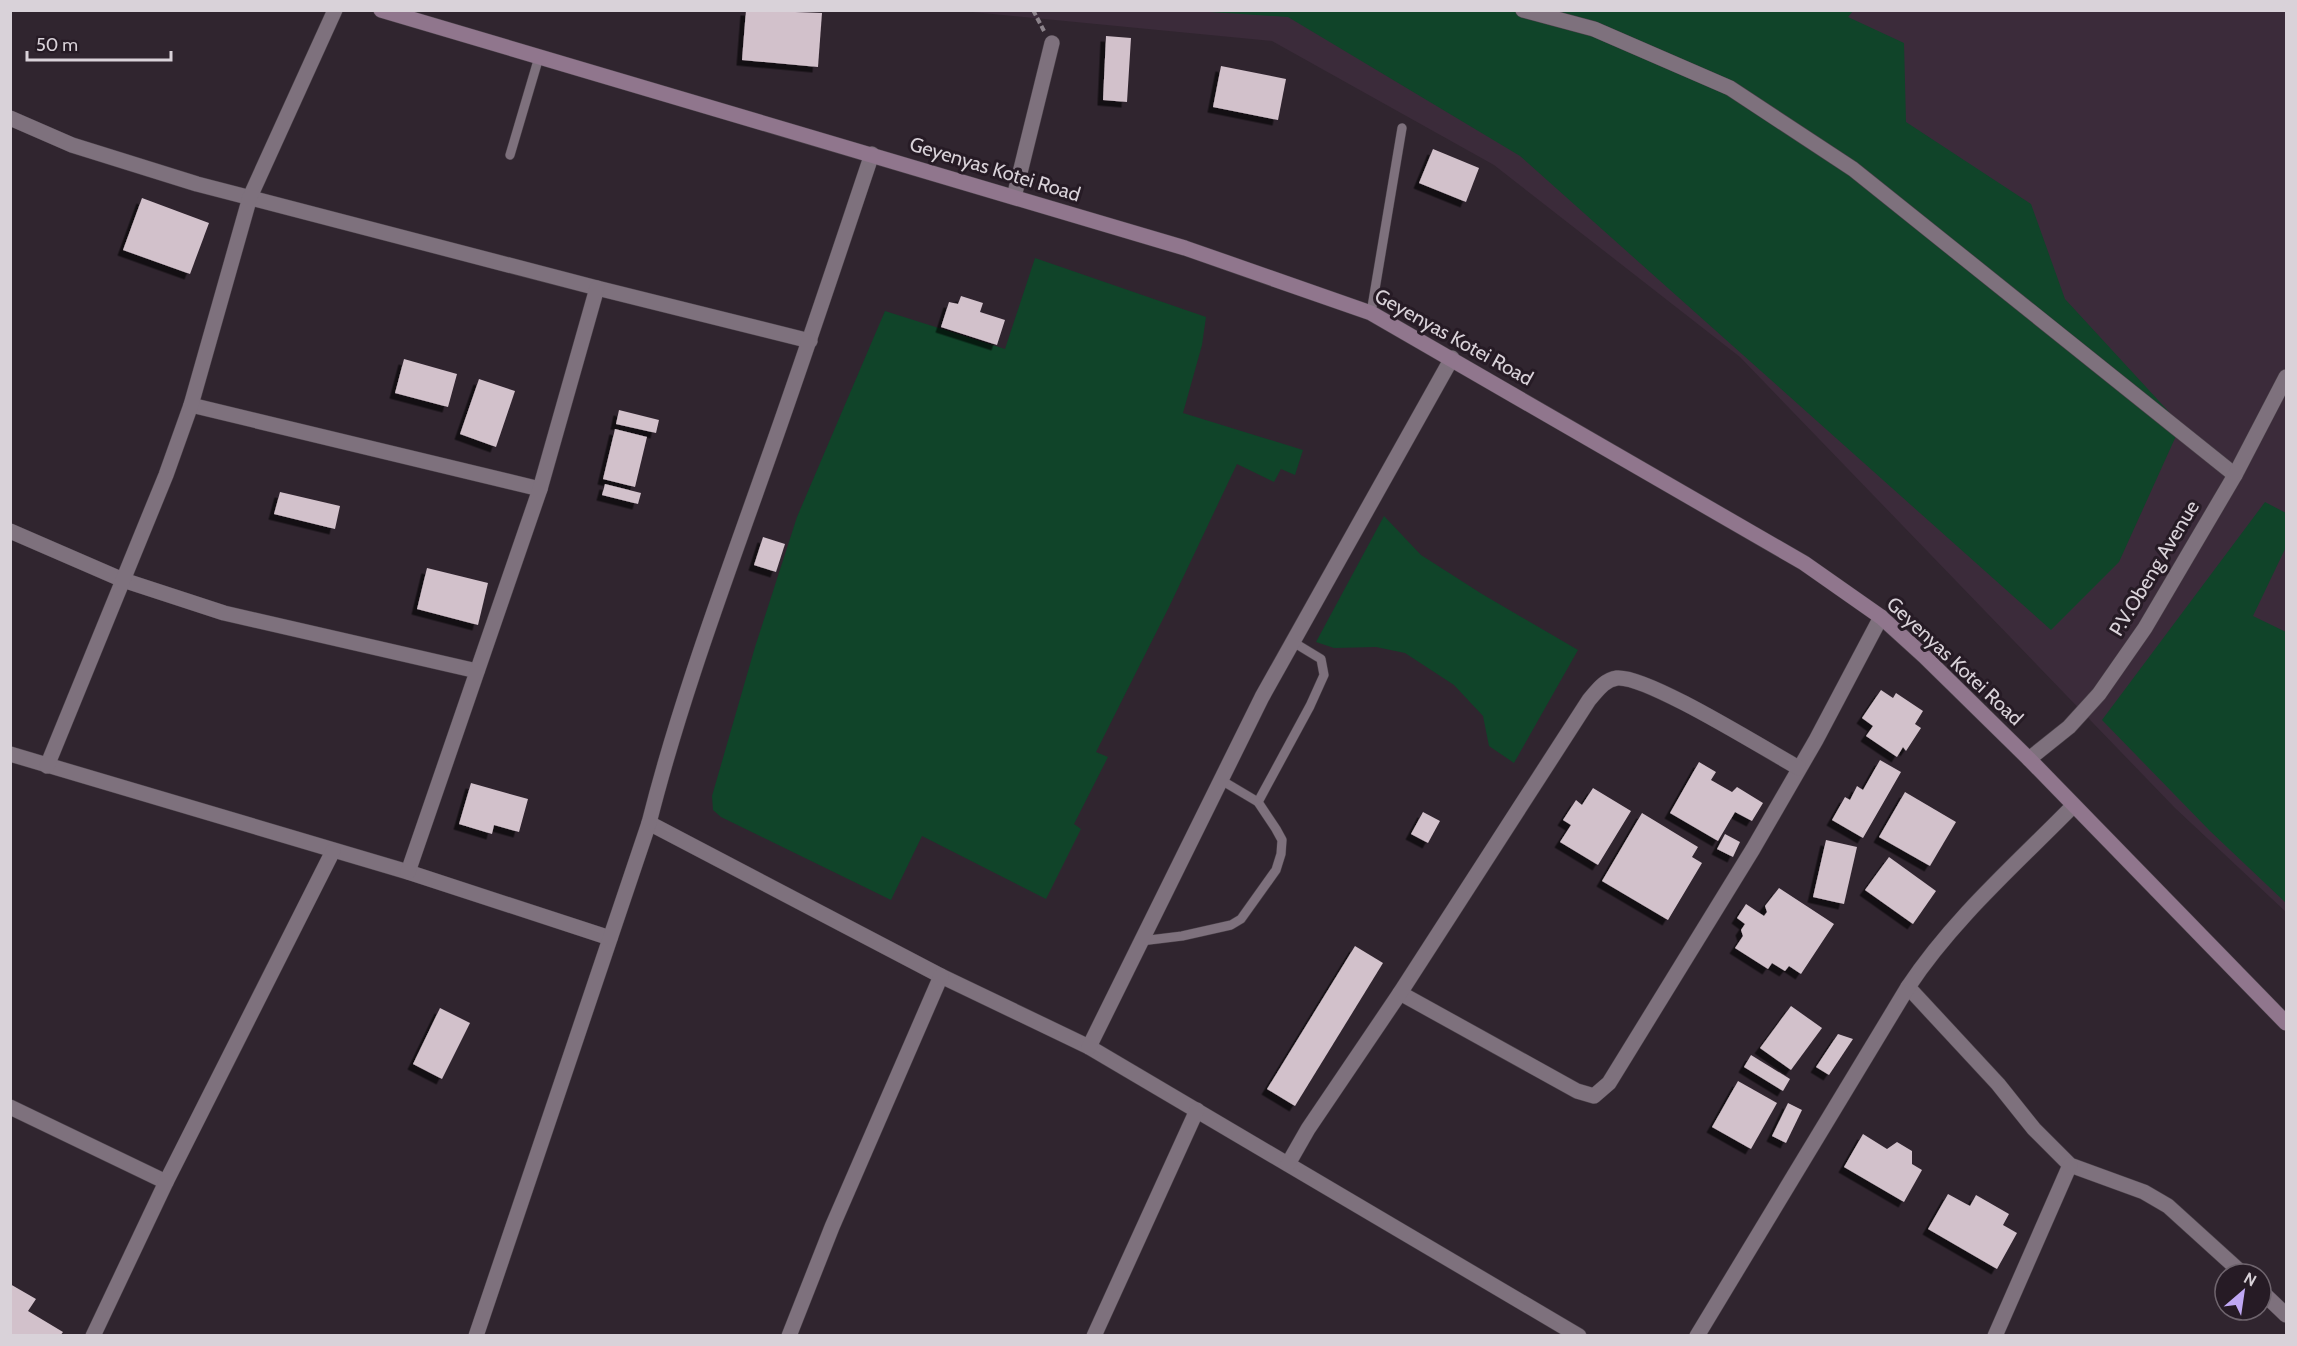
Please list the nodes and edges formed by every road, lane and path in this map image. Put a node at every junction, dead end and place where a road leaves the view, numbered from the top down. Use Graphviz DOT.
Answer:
graph roads {
  1 [pos="335,10"];
  2 [pos="381,10"];
  3 [pos="1033,10"];
  4 [pos="1523,10"];
  5 [pos="1052,43"];
  6 [pos="539,57"];
  7 [pos="10,118"];
  8 [pos="1402,128"];
  9 [pos="510,154"];
  10 [pos="872,154"];
  11 [pos="250,197"];
  12 [pos="1014,197"];
  13 [pos="597,288"];
  14 [pos="1371,313"];
  15 [pos="810,341"];
  16 [pos="1452,358"];
  17 [pos="2286,377"];
  18 [pos="191,405"];
  19 [pos="2235,475"];
  20 [pos="540,489"];
  21 [pos="10,531"];
  22 [pos="123,580"];
  23 [pos="1881,617"];
  24 [pos="1293,642"];
  25 [pos="477,671"];
  26 [pos="10,754"];
  27 [pos="2029,759"];
  28 [pos="47,766"];
  29 [pos="1799,768"];
  30 [pos="1221,780"];
  31 [pos="1258,802"];
  32 [pos="2073,806"];
  33 [pos="649,823"];
  34 [pos="333,851"];
  35 [pos="408,872"];
  36 [pos="610,938"];
  37 [pos="1142,941"];
  38 [pos="941,976"];
  39 [pos="1908,987"];
  40 [pos="1400,993"];
  41 [pos="2286,1023"];
  42 [pos="1089,1047"];
  43 [pos="10,1107"];
  44 [pos="1197,1110"];
  45 [pos="1288,1164"];
  46 [pos="2070,1166"];
  47 [pos="166,1182"];
  48 [pos="2230,1262"];
  49 [pos="2273,1303"];
  50 [pos="2286,1315"];
  51 [pos="93,1335"];
  52 [pos="476,1335"];
  53 [pos="789,1335"];
  54 [pos="1094,1335"];
  55 [pos="1579,1335"];
  56 [pos="1697,1335"];
  57 [pos="1995,1335"];
  1 -- 11 [label="street"];
  2 -- 6 [label="street, Geyenyas Kotei Road"];
  3 -- 5 [label="path"];
  4 -- 19 [label="street"];
  5 -- 12 [label="street"];
  6 -- 9 [label="lane"];
  6 -- 10 [label="street, Geyenyas Kotei Road"];
  7 -- 11 [label="street"];
  8 -- 14 [label="lane"];
  10 -- 12 [label="street, Geyenyas Kotei Road"];
  10 -- 15 [label="street"];
  11 -- 13 [label="street"];
  11 -- 18 [label="street"];
  12 -- 14 [label="street, Geyenyas Kotei Road"];
  13 -- 15 [label="street"];
  13 -- 20 [label="street"];
  14 -- 16 [label="street, Geyenyas Kotei Road"];
  15 -- 33 [label="street"];
  16 -- 23 [label="street, Geyenyas Kotei Road"];
  16 -- 24 [label="street"];
  17 -- 19 [label="street, P.V.Obeng Avenue"];
  18 -- 20 [label="street"];
  18 -- 22 [label="street"];
  19 -- 27 [label="street, P.V.Obeng Avenue"];
  20 -- 25 [label="street"];
  21 -- 22 [label="street"];
  22 -- 25 [label="street"];
  22 -- 28 [label="street"];
  23 -- 27 [label="street, Geyenyas Kotei Road"];
  23 -- 29 [label="street"];
  24 -- 30 [label="street"];
  24 -- 31 [label="lane"];
  25 -- 35 [label="street"];
  26 -- 28 [label="street"];
  27 -- 32 [label="street, Geyenyas Kotei Road"];
  28 -- 34 [label="street"];
  29 -- 40 [label="street"];
  29 -- 40 [label="street"];
  30 -- 31 [label="lane"];
  30 -- 37 [label="street"];
  31 -- 37 [label="lane"];
  32 -- 39 [label="street"];
  32 -- 41 [label="street, Geyenyas Kotei Road"];
  33 -- 36 [label="street"];
  33 -- 38 [label="street"];
  34 -- 35 [label="street"];
  34 -- 47 [label="street"];
  35 -- 36 [label="street"];
  36 -- 52 [label="street"];
  37 -- 42 [label="street"];
  38 -- 42 [label="street"];
  38 -- 53 [label="street"];
  39 -- 46 [label="street"];
  39 -- 56 [label="street"];
  40 -- 45 [label="street"];
  42 -- 44 [label="street"];
  43 -- 47 [label="street"];
  44 -- 45 [label="street"];
  44 -- 54 [label="street"];
  45 -- 55 [label="street"];
  46 -- 48 [label="street"];
  46 -- 57 [label="street"];
  47 -- 51 [label="street"];
  49 -- 50 [label="street"];
}
